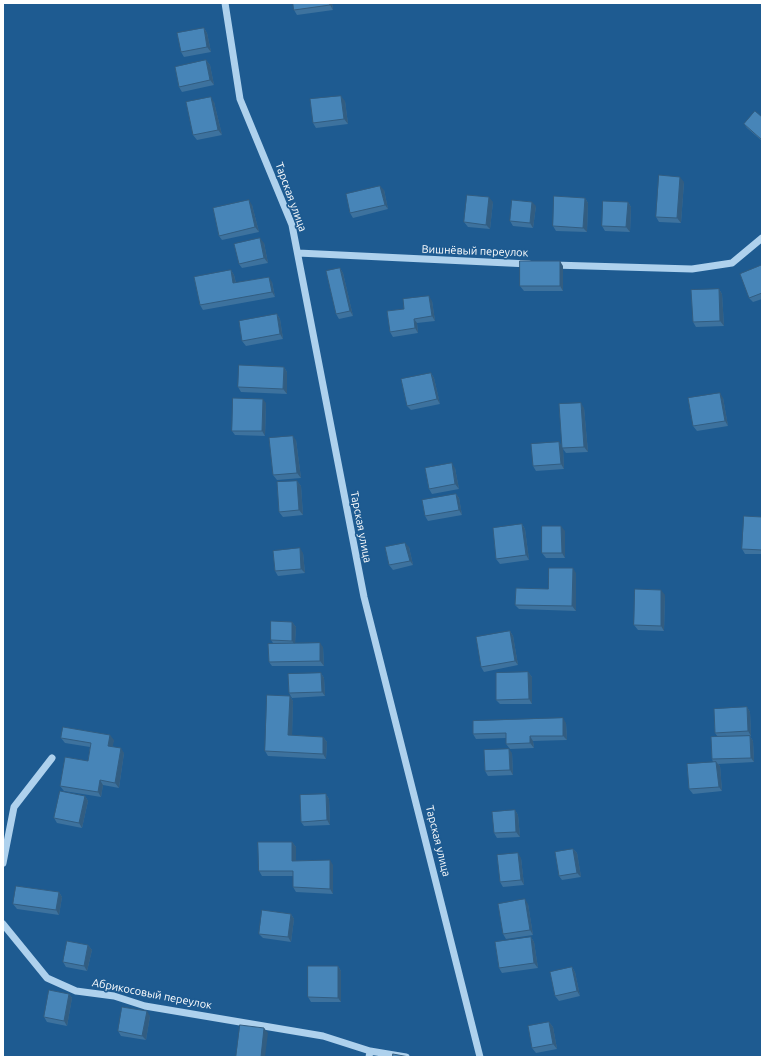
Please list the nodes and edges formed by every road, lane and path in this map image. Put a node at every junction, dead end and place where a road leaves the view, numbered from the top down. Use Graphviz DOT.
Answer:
graph roads {
  1 [pos="225,3"];
  2 [pos="762,238"];
  3 [pos="298,253"];
  4 [pos="535,265"];
  5 [pos="543,265"];
  6 [pos="52,758"];
  7 [pos="3,862"];
  8 [pos="3,924"];
  9 [pos="370,1054"];
  10 [pos="406,1057"];
  11 [pos="480,1057"];
  1 -- 3 [label="street, Тарская улица"];
  2 -- 5 [label="street, Вишнёвый переулок"];
  3 -- 4 [label="street, Вишнёвый переулок"];
  3 -- 11 [label="street, Тарская улица"];
  6 -- 7 [label="street"];
  8 -- 9 [label="street, Абрикосовый переулок"];
  9 -- 10 [label="street, Абрикосовый переулок"];
}
